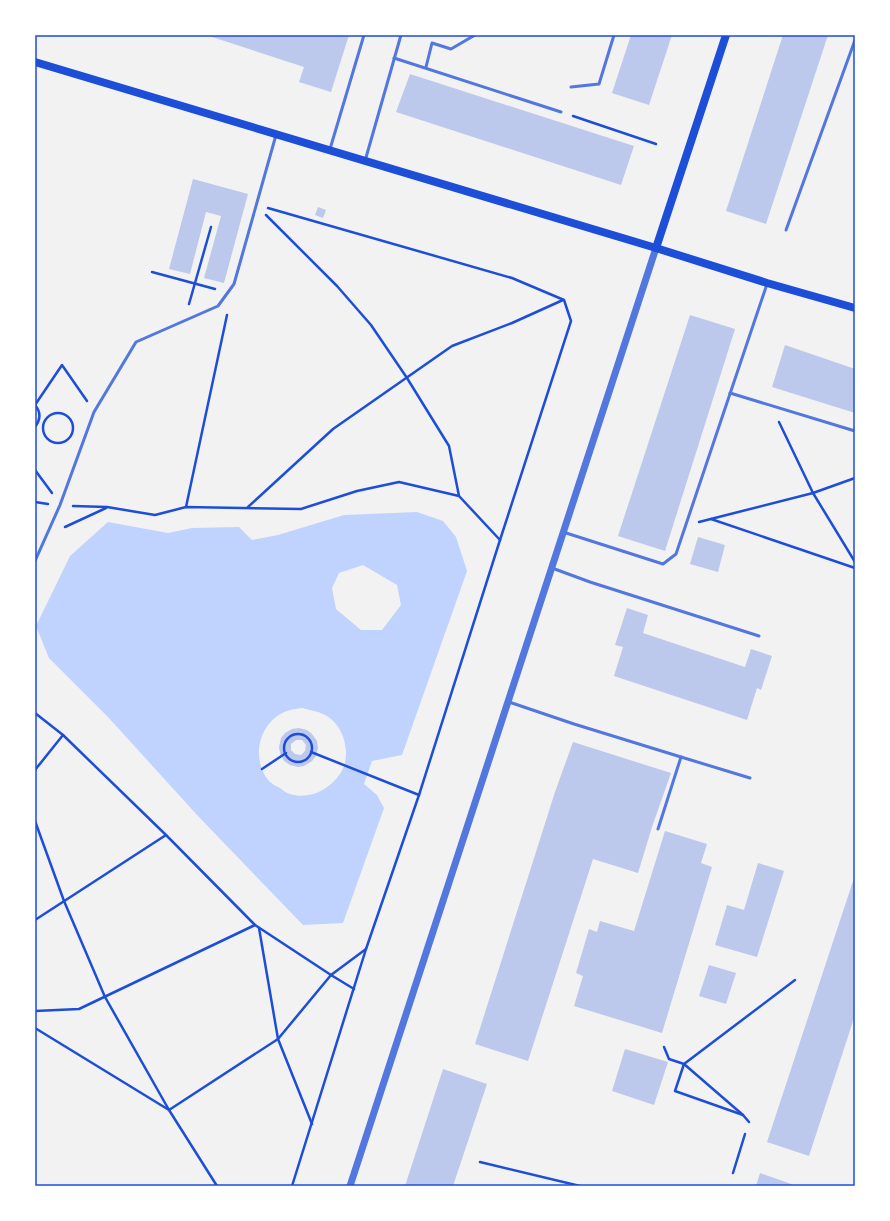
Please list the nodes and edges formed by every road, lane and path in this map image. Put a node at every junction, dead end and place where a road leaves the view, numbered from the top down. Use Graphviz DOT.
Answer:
graph roads {
  1 [pos="364,35"];
  2 [pos="401,35"];
  3 [pos="475,35"];
  4 [pos="614,35"];
  5 [pos="726,35"];
  6 [pos="855,40"];
  7 [pos="394,58"];
  8 [pos="35,62"];
  9 [pos="426,67"];
  10 [pos="571,87"];
  11 [pos="561,112"];
  12 [pos="276,135"];
  13 [pos="656,144"];
  14 [pos="330,150"];
  15 [pos="365,160"];
  16 [pos="256,205"];
  17 [pos="211,227"];
  18 [pos="786,230"];
  19 [pos="656,248"];
  20 [pos="152,272"];
  21 [pos="767,283"];
  22 [pos="195,284"];
  23 [pos="227,292"];
  24 [pos="564,300"];
  25 [pos="855,308"];
  26 [pos="228,314"];
  27 [pos="184,320"];
  28 [pos="407,378"];
  29 [pos="730,393"];
  30 [pos="35,405"];
  31 [pos="771,406"];
  32 [pos="94,412"];
  33 [pos="39,421"];
  34 [pos="44,422"];
  35 [pos="35,427"];
  36 [pos="855,431"];
  37 [pos="35,470"];
  38 [pos="855,478"];
  39 [pos="813,493"];
  40 [pos="459,496"];
  41 [pos="60,505"];
  42 [pos="107,507"];
  43 [pos="186,508"];
  44 [pos="248,508"];
  45 [pos="710,519"];
  46 [pos="685,526"];
  47 [pos="563,532"];
  48 [pos="46,536"];
  49 [pos="500,540"];
  50 [pos="35,560"];
  51 [pos="855,562"];
  52 [pos="552,568"];
  53 [pos="855,568"];
  54 [pos="759,636"];
  55 [pos="508,702"];
  56 [pos="35,713"];
  57 [pos="63,735"];
  58 [pos="311,752"];
  59 [pos="286,753"];
  60 [pos="681,757"];
  61 [pos="262,769"];
  62 [pos="35,770"];
  63 [pos="750,778"];
  64 [pos="419,795"];
  65 [pos="35,821"];
  66 [pos="658,829"];
  67 [pos="166,835"];
  68 [pos="64,901"];
  69 [pos="35,920"];
  70 [pos="255,925"];
  71 [pos="258,928"];
  72 [pos="366,949"];
  73 [pos="331,975"];
  74 [pos="795,980"];
  75 [pos="354,988"];
  76 [pos="105,997"];
  77 [pos="35,1012"];
  78 [pos="35,1028"];
  79 [pos="278,1039"];
  80 [pos="664,1047"];
  81 [pos="684,1064"];
  82 [pos="168,1110"];
  83 [pos="742,1115"];
  84 [pos="749,1122"];
  85 [pos="312,1124"];
  86 [pos="745,1134"];
  87 [pos="480,1162"];
  88 [pos="733,1173"];
  89 [pos="217,1186"];
  90 [pos="292,1186"];
  91 [pos="350,1186"];
  92 [pos="580,1186"];
  1 -- 14 [label="lane"];
  2 -- 7 [label="lane"];
  3 -- 9 [label="lane"];
  4 -- 10 [label="lane"];
  5 -- 19 [label="main road"];
  6 -- 18 [label="lane"];
  7 -- 9 [label="lane"];
  7 -- 15 [label="lane"];
  8 -- 12 [label="main road"];
  9 -- 11 [label="lane"];
  11 -- 13 [label="path"];
  12 -- 14 [label="main road"];
  12 -- 16 [label="lane"];
  14 -- 15 [label="main road"];
  15 -- 19 [label="main road"];
  16 -- 23 [label="lane"];
  16 -- 24 [label="path"];
  16 -- 28 [label="path"];
  17 -- 22 [label="path"];
  19 -- 21 [label="main road"];
  19 -- 47 [label="street"];
  20 -- 22 [label="path"];
  21 -- 25 [label="main road"];
  21 -- 29 [label="lane"];
  22 -- 23 [label="path"];
  22 -- 27 [label="path"];
  23 -- 27 [label="lane"];
  24 -- 28 [label="path"];
  24 -- 49 [label="path"];
  26 -- 43 [label="path"];
  27 -- 32 [label="lane"];
  28 -- 40 [label="path"];
  28 -- 44 [label="path"];
  29 -- 31 [label="lane"];
  29 -- 46 [label="lane"];
  30 -- 32 [label="path"];
  30 -- 33 [label="path"];
  31 -- 36 [label="lane"];
  31 -- 39 [label="path"];
  32 -- 41 [label="lane"];
  33 -- 34 [label="path"];
  33 -- 35 [label="path"];
  34 -- 34 [label="path"];
  37 -- 41 [label="path"];
  38 -- 39 [label="path"];
  39 -- 45 [label="path"];
  39 -- 51 [label="path"];
  40 -- 44 [label="path"];
  40 -- 49 [label="path"];
  41 -- 42 [label="path"];
  41 -- 48 [label="lane"];
  42 -- 43 [label="path"];
  42 -- 48 [label="path"];
  43 -- 44 [label="path"];
  45 -- 46 [label="path"];
  45 -- 53 [label="path"];
  46 -- 47 [label="lane"];
  47 -- 52 [label="street"];
  48 -- 50 [label="lane"];
  49 -- 64 [label="path"];
  52 -- 54 [label="lane"];
  52 -- 55 [label="street"];
  55 -- 60 [label="lane"];
  55 -- 91 [label="street"];
  56 -- 57 [label="path"];
  57 -- 62 [label="path"];
  57 -- 67 [label="path"];
  58 -- 59 [label="path"];
  58 -- 59 [label="path"];
  58 -- 64 [label="path"];
  59 -- 61 [label="path"];
  60 -- 63 [label="lane"];
  60 -- 66 [label="lane"];
  64 -- 72 [label="path"];
  65 -- 68 [label="path"];
  67 -- 68 [label="path"];
  67 -- 70 [label="path"];
  68 -- 69 [label="path"];
  68 -- 76 [label="path"];
  70 -- 71 [label="path"];
  70 -- 76 [label="path"];
  71 -- 73 [label="path"];
  71 -- 79 [label="path"];
  72 -- 73 [label="path"];
  72 -- 75 [label="path"];
  73 -- 75 [label="path"];
  73 -- 79 [label="path"];
  74 -- 81 [label="path"];
  75 -- 85 [label="path"];
  76 -- 77 [label="path"];
  76 -- 82 [label="path"];
  78 -- 82 [label="path"];
  79 -- 82 [label="path"];
  79 -- 85 [label="path"];
  80 -- 81 [label="path"];
  81 -- 83 [label="path"];
  81 -- 83 [label="path"];
  82 -- 89 [label="path"];
  83 -- 84 [label="path"];
  85 -- 90 [label="path"];
  86 -- 88 [label="path"];
  87 -- 92 [label="path"];
}
